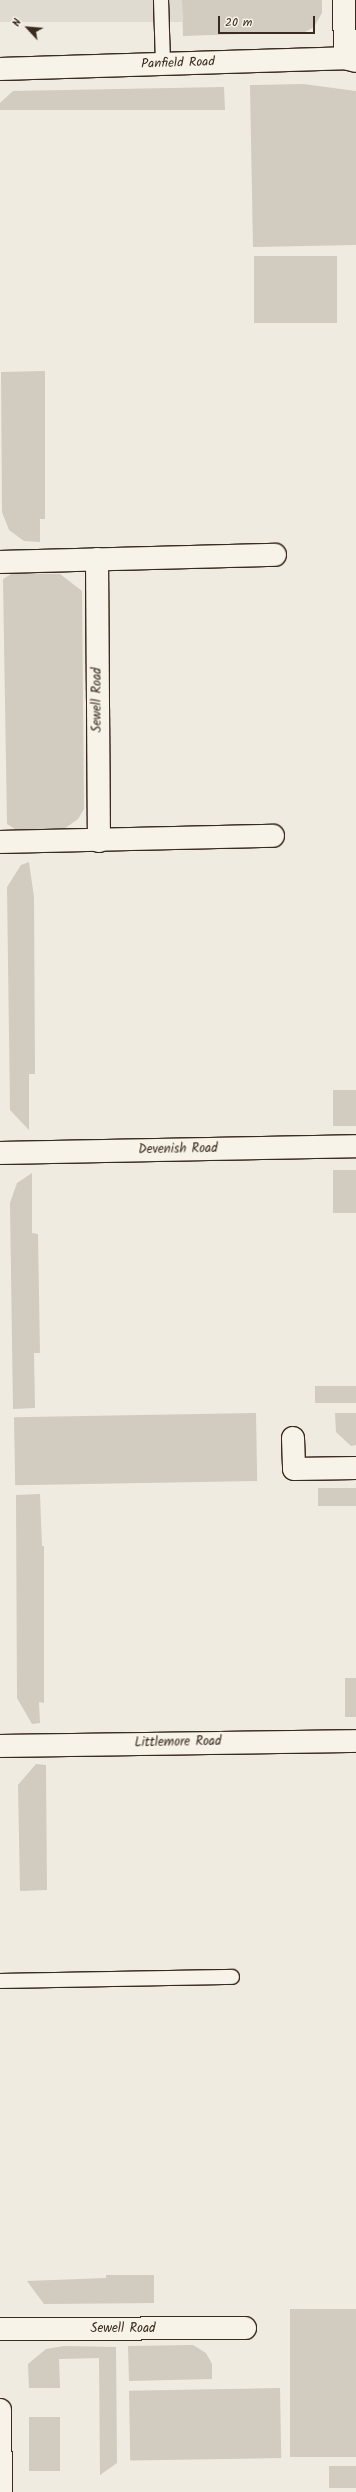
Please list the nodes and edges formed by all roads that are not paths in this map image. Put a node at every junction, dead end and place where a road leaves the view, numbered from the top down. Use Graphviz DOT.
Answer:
graph roads {
  1 [pos="161,0"];
  2 [pos="344,0"];
  3 [pos="350,59"];
  4 [pos="163,64"];
  5 [pos="0,68"];
  6 [pos="275,555"];
  7 [pos="97,559"];
  8 [pos="0,562"];
  9 [pos="273,836"];
  10 [pos="99,841"];
  11 [pos="0,842"];
  12 [pos="356,1146"];
  13 [pos="0,1153"];
  14 [pos="293,1438"];
  15 [pos="356,1468"];
  16 [pos="356,1741"];
  17 [pos="0,1746"];
  18 [pos="232,1977"];
  19 [pos="0,1981"];
  20 [pos="245,2328"];
  21 [pos="0,2329"];
  22 [pos="0,2410"];
  23 [pos="1,2492"];
  1 -- 4 [label="lane"];
  2 -- 3 [label="street"];
  3 -- 4 [label="street, Panfield Road"];
  4 -- 5 [label="street, Panfield Road"];
  6 -- 7 [label="street"];
  7 -- 8 [label="street"];
  7 -- 10 [label="street, Sewell Road"];
  9 -- 10 [label="street"];
  10 -- 11 [label="street"];
  12 -- 13 [label="street, Devenish Road"];
  14 -- 15 [label="street"];
  16 -- 17 [label="street, Littlemore Road"];
  18 -- 19 [label="lane"];
  20 -- 21 [label="street, Sewell Road"];
  22 -- 23 [label="street"];
}
